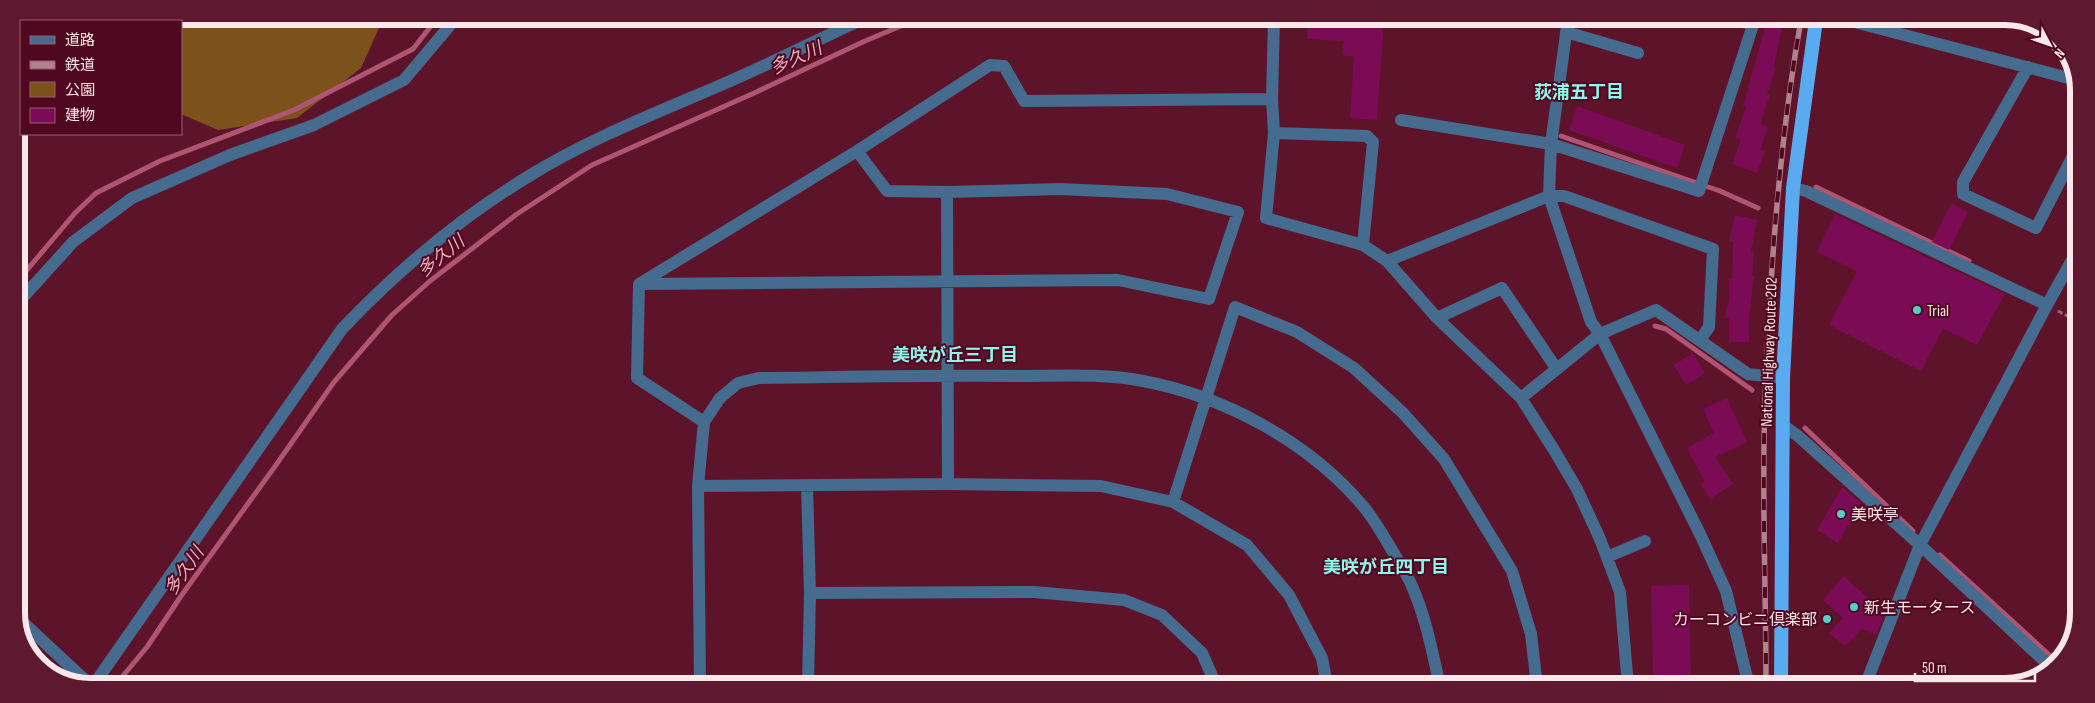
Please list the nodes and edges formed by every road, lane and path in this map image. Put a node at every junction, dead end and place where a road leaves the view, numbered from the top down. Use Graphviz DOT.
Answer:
graph roads {
  1 [pos="450,25"];
  2 [pos="850,25"];
  3 [pos="1274,25"];
  4 [pos="1567,25"];
  5 [pos="1569,25"];
  6 [pos="1753,25"];
  7 [pos="1815,25"];
  8 [pos="1866,25"];
  9 [pos="1638,53"];
  10 [pos="2028,67"];
  11 [pos="2069,78"];
  12 [pos="1272,99"];
  13 [pos="1401,120"];
  14 [pos="1274,133"];
  15 [pos="1552,144"];
  16 [pos="857,151"];
  17 [pos="2070,162"];
  18 [pos="1793,188"];
  19 [pos="947,192"];
  20 [pos="1549,196"];
  21 [pos="1363,245"];
  22 [pos="1387,261"];
  23 [pos="2070,265"];
  24 [pos="949,282"];
  25 [pos="640,284"];
  26 [pos="25,295"];
  27 [pos="2047,305"];
  28 [pos="2070,317"];
  29 [pos="1437,318"];
  30 [pos="1600,334"];
  31 [pos="1700,340"];
  32 [pos="1556,368"];
  33 [pos="948,375"];
  34 [pos="1783,378"];
  35 [pos="1205,398"];
  36 [pos="1521,398"];
  37 [pos="704,422"];
  38 [pos="1784,426"];
  39 [pos="948,484"];
  40 [pos="698,486"];
  41 [pos="807,486"];
  42 [pos="1173,502"];
  43 [pos="1923,540"];
  44 [pos="1646,541"];
  45 [pos="1607,557"];
  46 [pos="810,593"];
  47 [pos="26,625"];
  48 [pos="2047,663"];
  49 [pos="81,677"];
  50 [pos="98,678"];
  51 [pos="700,678"];
  52 [pos="808,678"];
  53 [pos="1213,678"];
  54 [pos="1326,678"];
  55 [pos="1438,678"];
  56 [pos="1536,678"];
  57 [pos="1627,678"];
  58 [pos="1747,678"];
  59 [pos="1781,678"];
  60 [pos="1868,678"];
  1 -- 26 [label="street"];
  2 -- 50 [label="street"];
  3 -- 12 [label="street"];
  4 -- 15 [label="street"];
  5 -- 9 [label="street"];
  6 -- 15 [label="street"];
  7 -- 18 [label="highway, National Highway Route 202"];
  8 -- 10 [label="street"];
  10 -- 11 [label="street"];
  10 -- 17 [label="street"];
  12 -- 14 [label="street"];
  12 -- 16 [label="street"];
  13 -- 15 [label="street"];
  14 -- 21 [label="street"];
  14 -- 21 [label="street"];
  15 -- 20 [label="street"];
  16 -- 19 [label="street"];
  16 -- 25 [label="street"];
  18 -- 27 [label="street"];
  18 -- 34 [label="highway, National Highway Route 202"];
  19 -- 24 [label="street"];
  19 -- 24 [label="street"];
  20 -- 22 [label="street"];
  20 -- 30 [label="street"];
  20 -- 31 [label="street"];
  21 -- 22 [label="street"];
  22 -- 29 [label="street"];
  23 -- 27 [label="street"];
  24 -- 25 [label="street"];
  24 -- 33 [label="street"];
  25 -- 37 [label="street"];
  27 -- 28 [label="path"];
  27 -- 43 [label="street"];
  29 -- 32 [label="street"];
  29 -- 36 [label="street"];
  30 -- 31 [label="street"];
  30 -- 32 [label="street"];
  30 -- 58 [label="street"];
  31 -- 34 [label="street"];
  32 -- 36 [label="street"];
  33 -- 35 [label="street"];
  33 -- 37 [label="street"];
  33 -- 39 [label="street"];
  34 -- 38 [label="highway, National Highway Route 202"];
  35 -- 42 [label="street"];
  35 -- 55 [label="street"];
  35 -- 56 [label="street"];
  36 -- 45 [label="street"];
  37 -- 40 [label="street"];
  38 -- 43 [label="street"];
  38 -- 59 [label="highway, National Highway Route 202"];
  39 -- 41 [label="street"];
  39 -- 42 [label="street"];
  40 -- 41 [label="street"];
  40 -- 51 [label="street"];
  41 -- 46 [label="street"];
  42 -- 54 [label="street"];
  43 -- 48 [label="street"];
  43 -- 60 [label="street"];
  44 -- 45 [label="street"];
  45 -- 57 [label="street"];
  46 -- 52 [label="street"];
  46 -- 53 [label="street"];
  47 -- 49 [label="street"];
}
